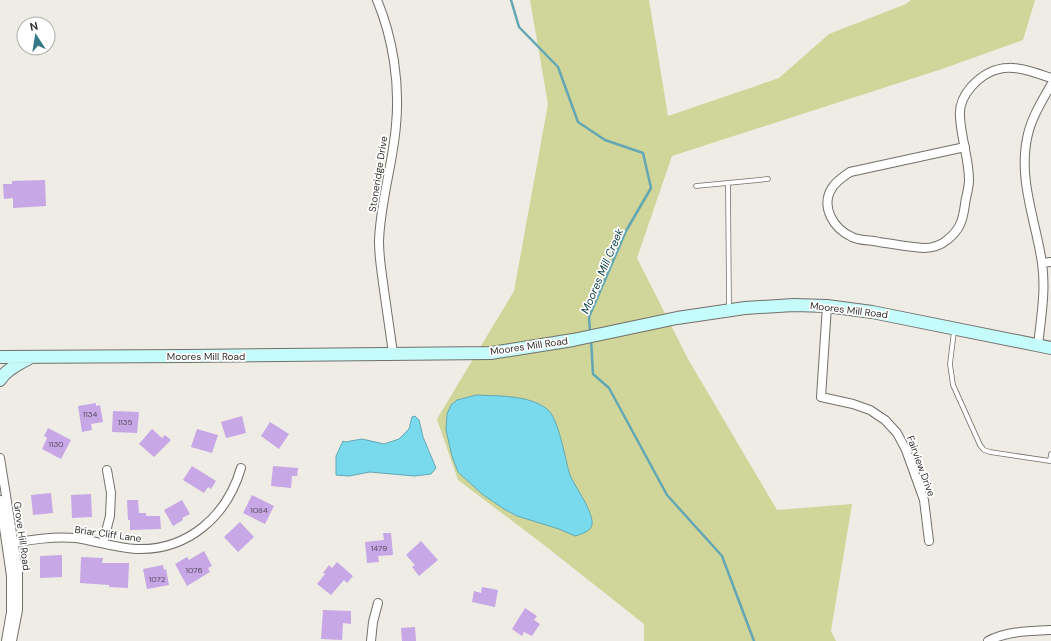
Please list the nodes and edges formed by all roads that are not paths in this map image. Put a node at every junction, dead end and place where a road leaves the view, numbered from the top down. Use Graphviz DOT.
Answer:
graph roads {
  1 [pos="377,0"];
  2 [pos="1051,78"];
  3 [pos="1051,85"];
  4 [pos="965,147"];
  5 [pos="768,179"];
  6 [pos="728,183"];
  7 [pos="696,186"];
  8 [pos="1051,262"];
  9 [pos="1042,263"];
  10 [pos="827,306"];
  11 [pos="729,310"];
  12 [pos="955,328"];
  13 [pos="1038,345"];
  14 [pos="1051,348"];
  15 [pos="393,353"];
  16 [pos="0,357"];
  17 [pos="32,357"];
  18 [pos="0,380"];
  19 [pos="1051,454"];
  20 [pos="0,458"];
  21 [pos="241,468"];
  22 [pos="107,470"];
  23 [pos="0,500"];
  24 [pos="929,541"];
  25 [pos="103,543"];
  26 [pos="10,544"];
  27 [pos="378,603"];
  28 [pos="1051,630"];
  29 [pos="6,641"];
  30 [pos="12,641"];
  31 [pos="371,641"];
  32 [pos="988,641"];
  1 -- 15 [label="street, Stoneridge Drive"];
  2 -- 4 [label="street"];
  3 -- 9 [label="street"];
  4 -- 4 [label="street"];
  5 -- 6 [label="lane"];
  6 -- 7 [label="lane"];
  6 -- 11 [label="lane"];
  8 -- 9 [label="street"];
  9 -- 13 [label="street"];
  10 -- 11 [label="street, Moores Mill Road"];
  10 -- 12 [label="street, Moores Mill Road"];
  10 -- 24 [label="street, Fairview Drive"];
  11 -- 15 [label="street, Moores Mill Road"];
  12 -- 13 [label="street, Moores Mill Road"];
  12 -- 19 [label="lane"];
  13 -- 14 [label="street, Moores Mill Road"];
  15 -- 17 [label="street, Moores Mill Road"];
  16 -- 17 [label="street, Moores Mill Road"];
  17 -- 18 [label="street"];
  20 -- 26 [label="street, Grove Hill Road"];
  21 -- 25 [label="street, Briar Cliff Lane"];
  22 -- 25 [label="street"];
  23 -- 26 [label="street, Grove Hill Road"];
  25 -- 26 [label="street, Briar Cliff Lane"];
  26 -- 29 [label="street, Grove Hill Road"];
  26 -- 30 [label="street, Grove Hill Road"];
  27 -- 31 [label="street"];
  28 -- 32 [label="street"];
}
